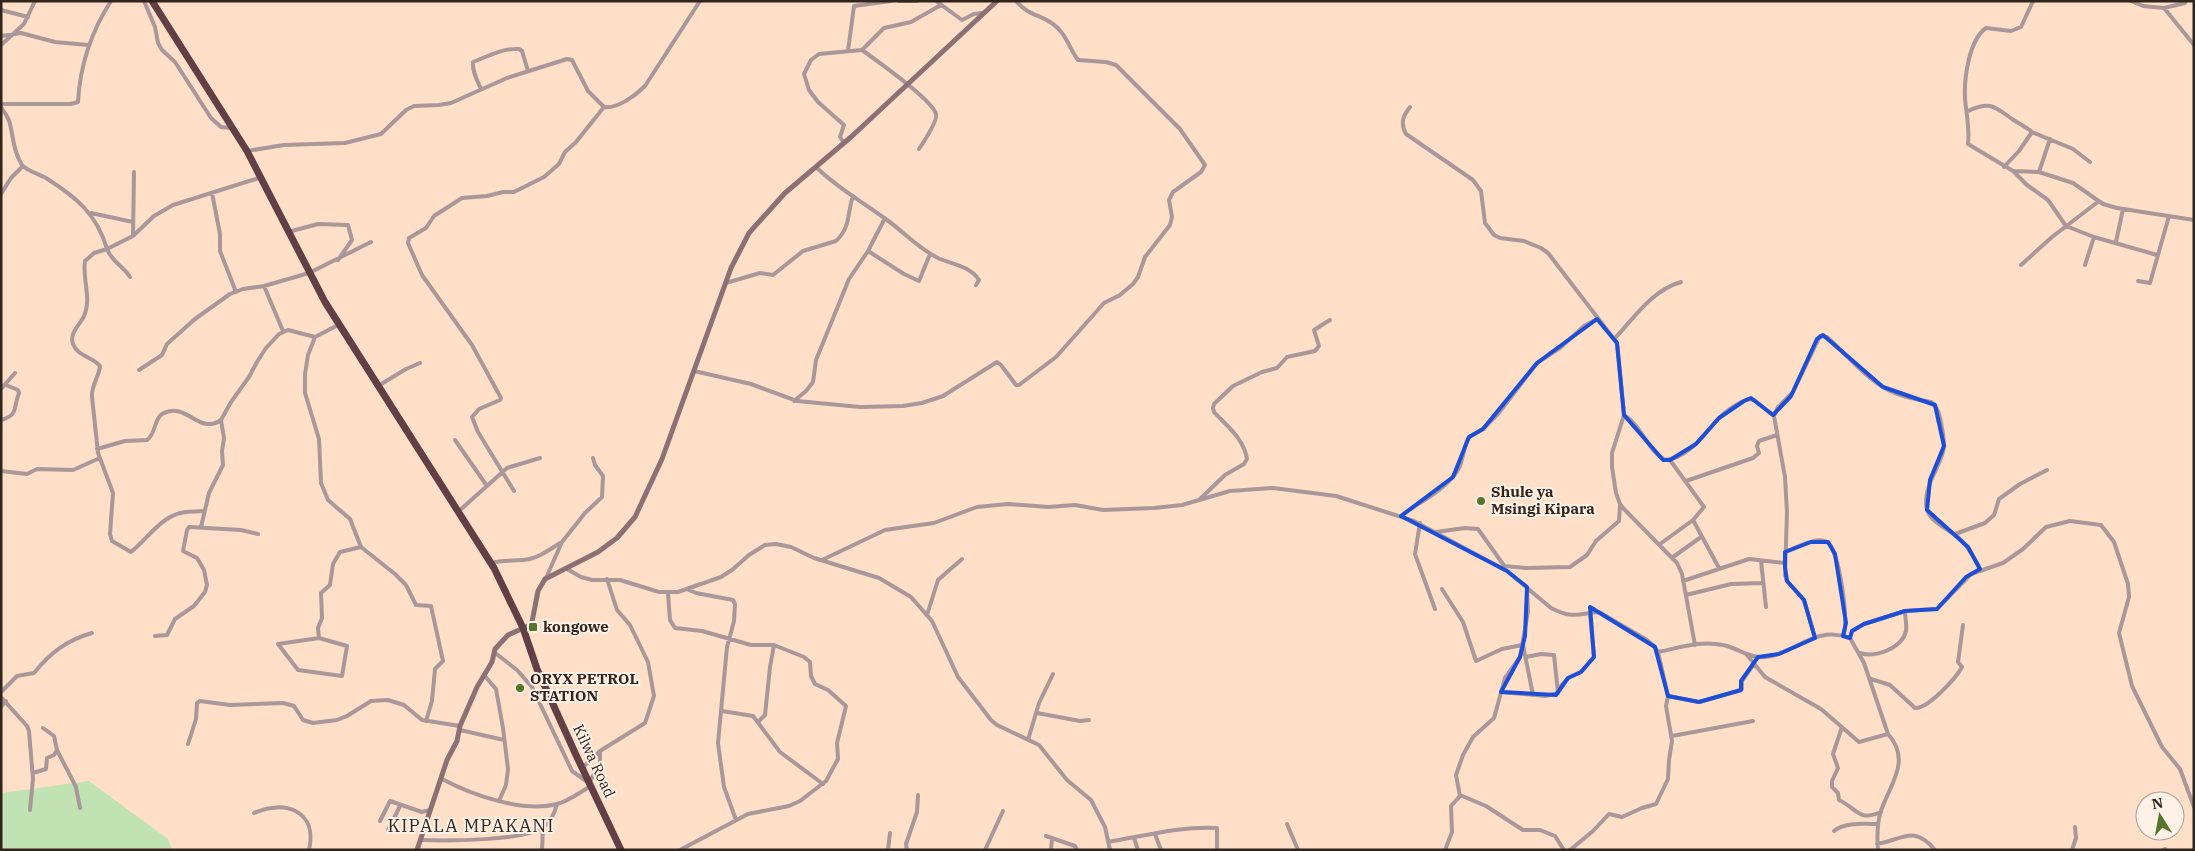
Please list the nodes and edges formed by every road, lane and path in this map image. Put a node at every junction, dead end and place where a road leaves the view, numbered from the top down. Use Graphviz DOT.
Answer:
graph roads {
  1 [pos="35,1"];
  2 [pos="111,1"];
  3 [pos="144,1"];
  4 [pos="152,1"];
  5 [pos="700,1"];
  6 [pos="891,1"];
  7 [pos="899,1"];
  8 [pos="917,1"];
  9 [pos="936,1"];
  10 [pos="997,1"];
  11 [pos="1016,1"];
  12 [pos="2033,1"];
  13 [pos="2131,1"];
  14 [pos="2185,1"];
  15 [pos="940,5"];
  16 [pos="2164,8"];
  17 [pos="1,10"];
  18 [pos="982,13"];
  19 [pos="28,17"];
  20 [pos="1,36"];
  21 [pos="11,36"];
  22 [pos="1,45"];
  23 [pos="88,45"];
  24 [pos="2194,45"];
  25 [pos="862,50"];
  26 [pos="848,51"];
  27 [pos="528,71"];
  28 [pos="908,84"];
  29 [pos="481,89"];
  30 [pos="1,105"];
  31 [pos="604,106"];
  32 [pos="1410,107"];
  33 [pos="1968,111"];
  34 [pos="231,128"];
  35 [pos="2032,132"];
  36 [pos="2050,139"];
  37 [pos="844,143"];
  38 [pos="919,149"];
  39 [pos="247,151"];
  40 [pos="2090,162"];
  41 [pos="23,166"];
  42 [pos="816,167"];
  43 [pos="2004,167"];
  44 [pos="2013,171"];
  45 [pos="134,172"];
  46 [pos="2039,172"];
  47 [pos="259,178"];
  48 [pos="212,193"];
  49 [pos="1,194"];
  50 [pos="852,196"];
  51 [pos="2099,201"];
  52 [pos="2123,209"];
  53 [pos="91,213"];
  54 [pos="2169,216"];
  55 [pos="885,218"];
  56 [pos="2194,220"];
  57 [pos="132,222"];
  58 [pos="2066,226"];
  59 [pos="288,232"];
  60 [pos="133,236"];
  61 [pos="2094,237"];
  62 [pos="371,242"];
  63 [pos="2116,242"];
  64 [pos="108,249"];
  65 [pos="868,251"];
  66 [pos="930,254"];
  67 [pos="2156,255"];
  68 [pos="338,260"];
  69 [pos="2021,265"];
  70 [pos="2085,265"];
  71 [pos="309,273"];
  72 [pos="130,277"];
  73 [pos="2138,281"];
  74 [pos="1681,282"];
  75 [pos="726,283"];
  76 [pos="976,285"];
  77 [pos="264,286"];
  78 [pos="236,292"];
  79 [pos="1597,319"];
  80 [pos="1330,320"];
  81 [pos="338,325"];
  82 [pos="283,331"];
  83 [pos="315,337"];
  84 [pos="1615,338"];
  85 [pos="420,364"];
  86 [pos="139,370"];
  87 [pos="694,371"];
  88 [pos="15,373"];
  89 [pos="6,385"];
  90 [pos="378,386"];
  91 [pos="1,389"];
  92 [pos="794,400"];
  93 [pos="1624,415"];
  94 [pos="1774,416"];
  95 [pos="1,420"];
  96 [pos="221,420"];
  97 [pos="1777,435"];
  98 [pos="455,440"];
  99 [pos="97,448"];
  100 [pos="100,458"];
  101 [pos="540,458"];
  102 [pos="593,458"];
  103 [pos="1670,460"];
  104 [pos="2047,470"];
  105 [pos="1,471"];
  106 [pos="502,473"];
  107 [pos="1686,481"];
  108 [pos="487,486"];
  109 [pos="514,491"];
  110 [pos="1198,500"];
  111 [pos="1620,504"];
  112 [pos="204,510"];
  113 [pos="459,511"];
  114 [pos="1401,516"];
  115 [pos="1693,520"];
  116 [pos="1420,524"];
  117 [pos="201,527"];
  118 [pos="1435,532"];
  119 [pos="258,534"];
  120 [pos="1955,534"];
  121 [pos="1701,537"];
  122 [pos="562,542"];
  123 [pos="1660,544"];
  124 [pos="361,547"];
  125 [pos="1785,552"];
  126 [pos="1673,557"];
  127 [pos="962,559"];
  128 [pos="822,560"];
  129 [pos="1761,561"];
  130 [pos="491,563"];
  131 [pos="1785,563"];
  132 [pos="1505,566"];
  133 [pos="1719,568"];
  134 [pos="567,569"];
  135 [pos="1980,569"];
  136 [pos="1508,571"];
  137 [pos="545,579"];
  138 [pos="607,579"];
  139 [pos="1683,581"];
  140 [pos="1763,583"];
  141 [pos="1527,587"];
  142 [pos="1442,589"];
  143 [pos="689,590"];
  144 [pos="668,593"];
  145 [pos="1686,595"];
  146 [pos="1766,607"];
  147 [pos="1435,609"];
  148 [pos="1904,611"];
  149 [pos="927,614"];
  150 [pos="1590,614"];
  151 [pos="1963,625"];
  152 [pos="523,628"];
  153 [pos="92,633"];
  154 [pos="154,636"];
  155 [pos="1843,636"];
  156 [pos="319,638"];
  157 [pos="730,638"];
  158 [pos="1815,638"];
  159 [pos="1850,638"];
  160 [pos="1522,644"];
  161 [pos="1695,645"];
  162 [pos="774,646"];
  163 [pos="494,652"];
  164 [pos="1658,652"];
  165 [pos="1860,653"];
  166 [pos="1747,655"];
  167 [pos="1526,657"];
  168 [pos="1754,664"];
  169 [pos="1053,674"];
  170 [pos="484,675"];
  171 [pos="1870,678"];
  172 [pos="1559,688"];
  173 [pos="1,692"];
  174 [pos="1501,692"];
  175 [pos="1533,695"];
  176 [pos="1668,696"];
  177 [pos="1,697"];
  178 [pos="6,701"];
  179 [pos="1,707"];
  180 [pos="722,711"];
  181 [pos="1037,713"];
  182 [pos="1089,720"];
  183 [pos="426,721"];
  184 [pos="1753,721"];
  185 [pos="758,722"];
  186 [pos="1842,727"];
  187 [pos="43,728"];
  188 [pos="460,728"];
  189 [pos="1888,734"];
  190 [pos="1672,736"];
  191 [pos="504,740"];
  192 [pos="1028,740"];
  193 [pos="188,744"];
  194 [pos="57,750"];
  195 [pos="600,751"];
  196 [pos="582,768"];
  197 [pos="32,773"];
  198 [pos="442,779"];
  199 [pos="590,784"];
  200 [pos="823,784"];
  201 [pos="918,795"];
  202 [pos="1460,795"];
  203 [pos="499,801"];
  204 [pos="558,804"];
  205 [pos="400,806"];
  206 [pos="2194,807"];
  207 [pos="80,808"];
  208 [pos="30,810"];
  209 [pos="430,810"];
  210 [pos="1003,811"];
  211 [pos="1881,812"];
  212 [pos="254,813"];
  213 [pos="736,820"];
  214 [pos="380,821"];
  215 [pos="1287,824"];
  216 [pos="1878,824"];
  217 [pos="2075,827"];
  218 [pos="544,828"];
  219 [pos="388,830"];
  220 [pos="1834,831"];
  221 [pos="890,833"];
  222 [pos="1155,834"];
  223 [pos="1046,836"];
  224 [pos="1052,838"];
  225 [pos="1134,838"];
  226 [pos="421,840"];
  227 [pos="1108,842"];
  228 [pos="1877,844"];
  229 [pos="309,850"];
  230 [pos="417,850"];
  231 [pos="542,850"];
  232 [pos="621,850"];
  233 [pos="680,850"];
  234 [pos="888,850"];
  235 [pos="907,850"];
  236 [pos="985,850"];
  237 [pos="1051,850"];
  238 [pos="1077,850"];
  239 [pos="1110,850"];
  240 [pos="1138,850"];
  241 [pos="1160,850"];
  242 [pos="1217,850"];
  243 [pos="1298,850"];
  244 [pos="1445,850"];
  245 [pos="1564,850"];
  246 [pos="1570,850"];
  247 [pos="1878,850"];
  248 [pos="1935,850"];
  249 [pos="2072,850"];
  1 -- 19 [label="street"];
  2 -- 23 [label="street"];
  3 -- 34 [label="street"];
  4 -- 34 [label="highway, Kilwa Road"];
  5 -- 31 [label="street"];
  6 -- 26 [label="street"];
  7 -- 8 [label="street"];
  9 -- 15 [label="street"];
  10 -- 18 [label="main road"];
  11 -- 92 [label="street"];
  12 -- 33 [label="street"];
  13 -- 16 [label="street"];
  14 -- 16 [label="street"];
  15 -- 18 [label="street"];
  15 -- 25 [label="street"];
  16 -- 24 [label="street"];
  17 -- 19 [label="street"];
  18 -- 28 [label="main road"];
  19 -- 21 [label="street"];
  20 -- 21 [label="street"];
  21 -- 22 [label="street"];
  21 -- 23 [label="street"];
  23 -- 30 [label="street"];
  25 -- 26 [label="street"];
  25 -- 28 [label="street"];
  26 -- 37 [label="street"];
  27 -- 29 [label="street"];
  27 -- 29 [label="street"];
  27 -- 31 [label="street"];
  28 -- 37 [label="main road"];
  28 -- 38 [label="street"];
  29 -- 39 [label="street"];
  30 -- 41 [label="street"];
  31 -- 106 [label="street"];
  32 -- 79 [label="street"];
  33 -- 35 [label="street"];
  33 -- 43 [label="street"];
  34 -- 39 [label="highway, Kilwa Road"];
  35 -- 36 [label="street"];
  35 -- 43 [label="street"];
  36 -- 40 [label="street"];
  36 -- 46 [label="street"];
  37 -- 42 [label="main road"];
  39 -- 47 [label="highway, Kilwa Road"];
  41 -- 49 [label="street"];
  41 -- 53 [label="street"];
  42 -- 50 [label="street"];
  42 -- 75 [label="main road"];
  43 -- 44 [label="street"];
  44 -- 46 [label="street"];
  44 -- 58 [label="street"];
  45 -- 57 [label="street"];
  46 -- 51 [label="street"];
  47 -- 48 [label="street"];
  47 -- 59 [label="highway, Kilwa Road"];
  48 -- 60 [label="street"];
  48 -- 78 [label="street"];
  50 -- 55 [label="street"];
  50 -- 75 [label="street"];
  51 -- 52 [label="street"];
  51 -- 58 [label="street"];
  52 -- 54 [label="street"];
  52 -- 63 [label="street"];
  53 -- 57 [label="street"];
  53 -- 64 [label="street"];
  54 -- 56 [label="street"];
  54 -- 67 [label="street"];
  55 -- 65 [label="street"];
  55 -- 66 [label="street"];
  57 -- 60 [label="street"];
  58 -- 61 [label="street"];
  58 -- 69 [label="street"];
  59 -- 68 [label="street"];
  59 -- 71 [label="highway, Kilwa Road"];
  60 -- 64 [label="street"];
  61 -- 63 [label="street"];
  61 -- 70 [label="street"];
  62 -- 68 [label="street"];
  63 -- 67 [label="street"];
  64 -- 72 [label="street"];
  64 -- 99 [label="street"];
  65 -- 66 [label="street"];
  65 -- 92 [label="street"];
  66 -- 76 [label="street"];
  67 -- 73 [label="street"];
  68 -- 71 [label="street"];
  71 -- 77 [label="street"];
  71 -- 81 [label="highway, Kilwa Road"];
  74 -- 84 [label="street"];
  75 -- 87 [label="main road"];
  77 -- 78 [label="street"];
  77 -- 82 [label="street"];
  78 -- 86 [label="street"];
  79 -- 84 [label="street"];
  79 -- 114 [label="street"];
  80 -- 110 [label="street"];
  81 -- 83 [label="street"];
  81 -- 90 [label="highway, Kilwa Road"];
  82 -- 83 [label="street"];
  82 -- 96 [label="street"];
  83 -- 124 [label="street"];
  84 -- 93 [label="street"];
  85 -- 90 [label="street"];
  87 -- 92 [label="street"];
  87 -- 134 [label="main road"];
  88 -- 89 [label="street"];
  89 -- 91 [label="street"];
  89 -- 95 [label="street"];
  90 -- 113 [label="highway, Kilwa Road"];
  93 -- 103 [label="street"];
  93 -- 111 [label="street"];
  94 -- 97 [label="street"];
  94 -- 103 [label="street"];
  94 -- 120 [label="street"];
  96 -- 99 [label="street"];
  96 -- 112 [label="street"];
  97 -- 107 [label="street"];
  97 -- 125 [label="street"];
  98 -- 108 [label="street"];
  99 -- 100 [label="street"];
  100 -- 105 [label="street"];
  100 -- 112 [label="street"];
  101 -- 106 [label="street"];
  102 -- 122 [label="street"];
  103 -- 107 [label="street"];
  104 -- 120 [label="street"];
  106 -- 108 [label="street"];
  106 -- 109 [label="street"];
  107 -- 115 [label="street"];
  108 -- 113 [label="street"];
  110 -- 114 [label="street"];
  110 -- 128 [label="street"];
  111 -- 123 [label="street"];
  111 -- 132 [label="street"];
  112 -- 117 [label="street"];
  113 -- 130 [label="highway, Kilwa Road"];
  114 -- 116 [label="street"];
  115 -- 121 [label="street"];
  115 -- 123 [label="street"];
  116 -- 118 [label="street"];
  116 -- 147 [label="street"];
  117 -- 119 [label="street"];
  117 -- 154 [label="street"];
  118 -- 132 [label="street"];
  118 -- 136 [label="street"];
  120 -- 135 [label="street"];
  121 -- 126 [label="street"];
  121 -- 133 [label="street"];
  122 -- 130 [label="street"];
  122 -- 137 [label="street"];
  123 -- 126 [label="street"];
  124 -- 156 [label="street"];
  124 -- 183 [label="street"];
  125 -- 131 [label="street"];
  125 -- 155 [label="street"];
  126 -- 139 [label="street"];
  127 -- 149 [label="street"];
  128 -- 143 [label="street"];
  128 -- 149 [label="street"];
  129 -- 131 [label="street"];
  129 -- 133 [label="street"];
  129 -- 140 [label="street"];
  130 -- 152 [label="highway, Kilwa Road"];
  131 -- 158 [label="street"];
  132 -- 136 [label="street"];
  133 -- 139 [label="street"];
  134 -- 137 [label="main road"];
  134 -- 138 [label="street"];
  135 -- 148 [label="street"];
  135 -- 206 [label="street"];
  136 -- 141 [label="street"];
  137 -- 152 [label="main road"];
  138 -- 144 [label="street"];
  138 -- 195 [label="street"];
  139 -- 145 [label="street"];
  140 -- 145 [label="street"];
  140 -- 146 [label="street"];
  141 -- 150 [label="street"];
  141 -- 160 [label="street"];
  142 -- 160 [label="street"];
  143 -- 144 [label="street"];
  143 -- 157 [label="street"];
  144 -- 157 [label="street"];
  145 -- 161 [label="street"];
  148 -- 159 [label="street"];
  148 -- 165 [label="street"];
  149 -- 192 [label="street"];
  150 -- 164 [label="street"];
  150 -- 172 [label="street"];
  151 -- 171 [label="street"];
  152 -- 163 [label="main road"];
  152 -- 196 [label="highway, Kilwa Road"];
  153 -- 173 [label="street"];
  155 -- 158 [label="street"];
  155 -- 159 [label="street"];
  156 -- 156 [label="street"];
  157 -- 162 [label="street"];
  157 -- 180 [label="street"];
  158 -- 166 [label="street"];
  159 -- 165 [label="street"];
  160 -- 167 [label="street"];
  160 -- 174 [label="street"];
  161 -- 164 [label="street"];
  161 -- 166 [label="street"];
  162 -- 185 [label="street"];
  162 -- 200 [label="street"];
  163 -- 170 [label="main road"];
  163 -- 199 [label="street"];
  164 -- 176 [label="street"];
  165 -- 171 [label="street"];
  166 -- 168 [label="street"];
  167 -- 172 [label="street"];
  167 -- 175 [label="street"];
  168 -- 176 [label="street"];
  168 -- 186 [label="street"];
  169 -- 181 [label="street"];
  170 -- 188 [label="main road"];
  170 -- 191 [label="street"];
  171 -- 189 [label="street"];
  172 -- 175 [label="street"];
  174 -- 175 [label="street"];
  174 -- 202 [label="street"];
  176 -- 190 [label="street"];
  177 -- 178 [label="street"];
  178 -- 179 [label="street"];
  178 -- 197 [label="street"];
  180 -- 185 [label="street"];
  180 -- 213 [label="street"];
  181 -- 182 [label="street"];
  181 -- 192 [label="street"];
  183 -- 188 [label="street"];
  183 -- 193 [label="street"];
  184 -- 190 [label="street"];
  185 -- 200 [label="street"];
  186 -- 189 [label="street"];
  186 -- 211 [label="street"];
  187 -- 194 [label="street"];
  188 -- 191 [label="street"];
  188 -- 198 [label="main road"];
  189 -- 211 [label="street"];
  190 -- 246 [label="street"];
  191 -- 203 [label="street"];
  192 -- 227 [label="street"];
  194 -- 197 [label="street"];
  194 -- 207 [label="street"];
  195 -- 196 [label="street"];
  195 -- 199 [label="street"];
  196 -- 199 [label="highway, Kilwa Road"];
  197 -- 208 [label="street"];
  198 -- 203 [label="street"];
  198 -- 209 [label="main road"];
  199 -- 204 [label="street"];
  199 -- 232 [label="highway, Kilwa Road"];
  200 -- 213 [label="street"];
  201 -- 235 [label="street"];
  202 -- 244 [label="street"];
  202 -- 245 [label="street"];
  203 -- 204 [label="street"];
  204 -- 218 [label="street"];
  205 -- 209 [label="street"];
  205 -- 214 [label="street"];
  205 -- 219 [label="street"];
  209 -- 226 [label="main road"];
  210 -- 236 [label="street"];
  211 -- 216 [label="street"];
  212 -- 229 [label="street"];
  213 -- 233 [label="street"];
  215 -- 243 [label="street"];
  216 -- 220 [label="street"];
  216 -- 228 [label="street"];
  217 -- 249 [label="street"];
  218 -- 226 [label="street"];
  218 -- 231 [label="street"];
  221 -- 234 [label="street"];
  222 -- 225 [label="street"];
  222 -- 241 [label="street"];
  222 -- 242 [label="street"];
  223 -- 224 [label="street"];
  224 -- 237 [label="street"];
  224 -- 238 [label="street"];
  225 -- 227 [label="street"];
  225 -- 240 [label="street"];
  226 -- 230 [label="main road"];
  227 -- 239 [label="street"];
  228 -- 247 [label="street"];
  228 -- 248 [label="street"];
}
